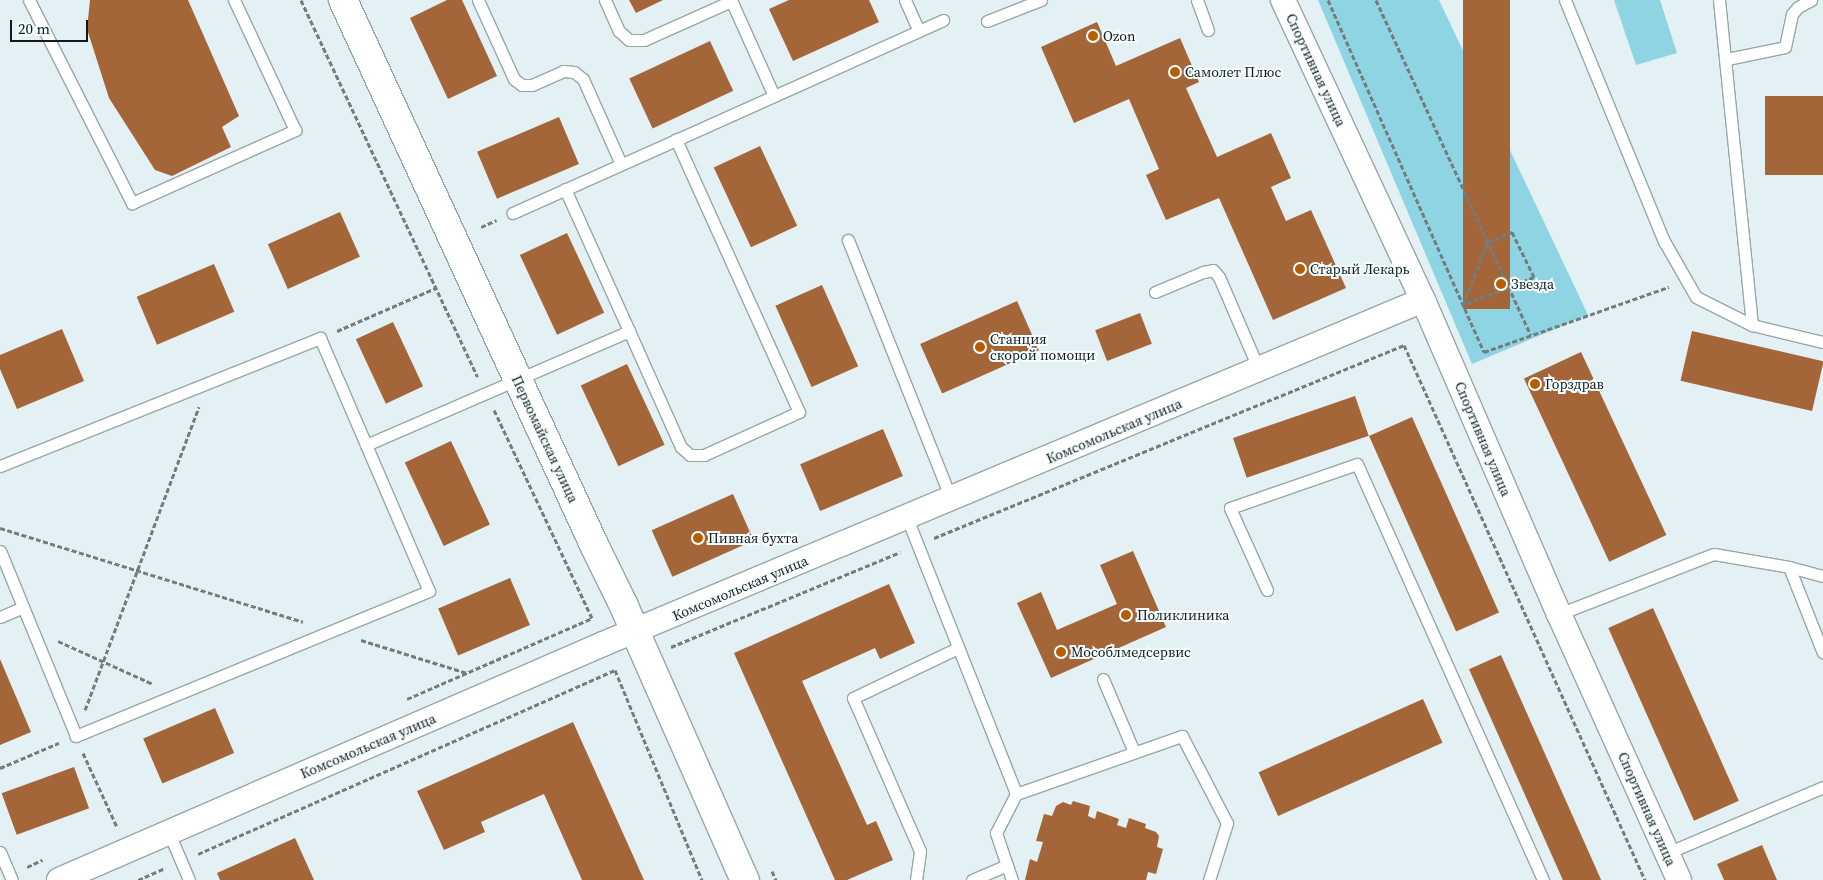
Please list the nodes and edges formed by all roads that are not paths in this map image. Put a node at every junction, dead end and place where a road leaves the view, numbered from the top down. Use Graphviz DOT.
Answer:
graph roads {
  1 [pos="29,0"];
  2 [pos="234,0"];
  3 [pos="478,0"];
  4 [pos="605,0"];
  5 [pos="731,0"];
  6 [pos="905,0"];
  7 [pos="1041,0"];
  8 [pos="1197,0"];
  9 [pos="1283,0"];
  10 [pos="1565,0"];
  11 [pos="1719,0"];
  12 [pos="1811,0"];
  13 [pos="344,1"];
  14 [pos="944,20"];
  15 [pos="987,20"];
  16 [pos="1208,30"];
  17 [pos="919,31"];
  18 [pos="1727,59"];
  19 [pos="774,96"];
  20 [pos="676,140"];
  21 [pos="621,164"];
  22 [pos="565,189"];
  23 [pos="513,213"];
  24 [pos="848,240"];
  25 [pos="1155,292"];
  26 [pos="1423,300"];
  27 [pos="1752,325"];
  28 [pos="629,331"];
  29 [pos="1823,342"];
  30 [pos="1258,370"];
  31 [pos="518,380"];
  32 [pos="366,445"];
  33 [pos="0,466"];
  34 [pos="951,499"];
  35 [pos="907,518"];
  36 [pos="0,551"];
  37 [pos="1789,567"];
  38 [pos="1823,576"];
  39 [pos="1267,590"];
  40 [pos="23,607"];
  41 [pos="1559,614"];
  42 [pos="0,617"];
  43 [pos="636,631"];
  44 [pos="958,648"];
  45 [pos="1823,653"];
  46 [pos="1103,679"];
  47 [pos="1134,752"];
  48 [pos="1823,787"];
  49 [pos="1016,794"];
  50 [pos="169,833"];
  51 [pos="0,852"];
  52 [pos="1666,853"];
  53 [pos="1007,865"];
  54 [pos="12,880"];
  55 [pos="59,880"];
  56 [pos="189,880"];
  57 [pos="745,880"];
  58 [pos="916,880"];
  59 [pos="972,880"];
  60 [pos="1012,880"];
  61 [pos="1209,880"];
  62 [pos="1543,880"];
  63 [pos="1679,880"];
  1 -- 2 [label="lane"];
  3 -- 21 [label="lane"];
  4 -- 5 [label="lane"];
  5 -- 19 [label="lane"];
  6 -- 17 [label="lane"];
  7 -- 15 [label="lane"];
  8 -- 16 [label="lane"];
  9 -- 26 [label="street, Спортивная улица"];
  10 -- 27 [label="lane"];
  11 -- 18 [label="lane"];
  12 -- 18 [label="lane"];
  13 -- 31 [label="street, Первомайская улица"];
  14 -- 17 [label="lane"];
  17 -- 19 [label="lane"];
  18 -- 27 [label="lane"];
  19 -- 20 [label="lane"];
  20 -- 21 [label="lane"];
  20 -- 28 [label="lane"];
  21 -- 22 [label="lane"];
  22 -- 23 [label="lane"];
  22 -- 28 [label="lane"];
  24 -- 34 [label="lane"];
  25 -- 30 [label="lane"];
  26 -- 30 [label="street, Комсомольская улица"];
  26 -- 41 [label="street, Спортивная улица"];
  27 -- 29 [label="lane"];
  28 -- 31 [label="lane"];
  30 -- 34 [label="street, Комсомольская улица"];
  31 -- 32 [label="lane"];
  31 -- 43 [label="street, Первомайская улица"];
  32 -- 33 [label="lane"];
  32 -- 40 [label="lane"];
  34 -- 35 [label="street, Комсомольская улица"];
  35 -- 43 [label="street, Комсомольская улица"];
  35 -- 44 [label="lane"];
  36 -- 40 [label="lane"];
  37 -- 38 [label="lane"];
  37 -- 41 [label="lane"];
  37 -- 45 [label="lane"];
  39 -- 62 [label="lane"];
  40 -- 42 [label="lane"];
  41 -- 52 [label="street, Спортивная улица"];
  43 -- 50 [label="street, Комсомольская улица"];
  43 -- 57 [label="street, Первомайская улица"];
  44 -- 49 [label="lane"];
  44 -- 58 [label="lane"];
  46 -- 47 [label="lane"];
  47 -- 49 [label="lane"];
  47 -- 61 [label="lane"];
  48 -- 52 [label="lane"];
  49 -- 53 [label="lane"];
  50 -- 55 [label="street, Комсомольская улица"];
  50 -- 56 [label="lane"];
  51 -- 54 [label="lane"];
  52 -- 63 [label="street, Спортивная улица"];
  53 -- 59 [label="lane"];
  53 -- 60 [label="lane"];
}
